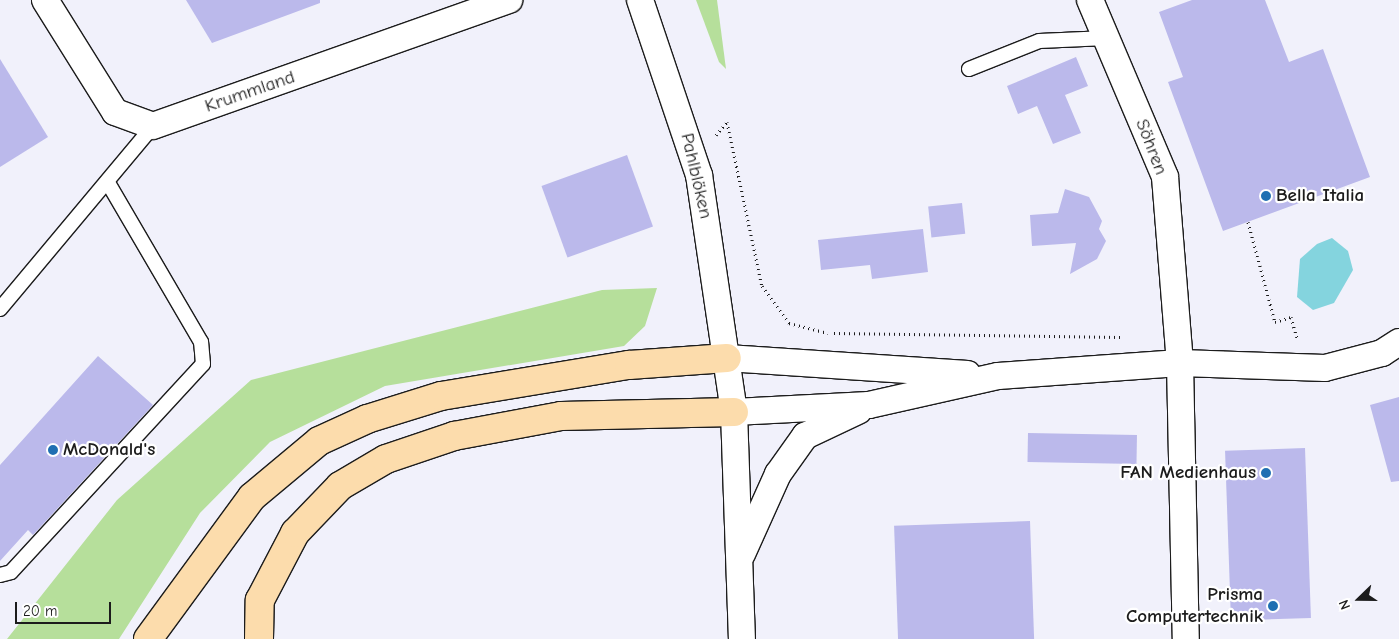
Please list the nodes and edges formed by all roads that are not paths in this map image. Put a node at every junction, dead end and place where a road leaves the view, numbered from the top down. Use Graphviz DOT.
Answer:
graph roads {
  1 [pos="45,0"];
  2 [pos="509,0"];
  3 [pos="640,0"];
  4 [pos="1090,0"];
  5 [pos="1107,38"];
  6 [pos="969,69"];
  7 [pos="153,126"];
  8 [pos="108,183"];
  9 [pos="0,310"];
  10 [pos="1399,342"];
  11 [pos="727,358"];
  12 [pos="1180,363"];
  13 [pos="998,376"];
  14 [pos="869,405"];
  15 [pos="734,412"];
  16 [pos="740,560"];
  17 [pos="0,575"];
  18 [pos="148,639"];
  19 [pos="259,639"];
  20 [pos="742,639"];
  21 [pos="1186,639"];
  1 -- 7 [label="street"];
  2 -- 7 [label="street, Krummland"];
  3 -- 11 [label="street, Pahlblöken"];
  4 -- 5 [label="street, Söhren"];
  5 -- 6 [label="lane"];
  5 -- 12 [label="street, Söhren"];
  7 -- 8 [label="lane"];
  8 -- 9 [label="lane"];
  8 -- 17 [label="lane"];
  10 -- 12 [label="street"];
  11 -- 13 [label="street"];
  11 -- 15 [label="street, Pahlblöken"];
  11 -- 18 [label="highway"];
  12 -- 13 [label="street"];
  12 -- 21 [label="street, Söhren"];
  13 -- 14 [label="street"];
  14 -- 15 [label="street"];
  14 -- 16 [label="street"];
  15 -- 16 [label="street, Pahlblöken"];
  15 -- 19 [label="highway"];
  16 -- 20 [label="street, Pahlblöken"];
}
